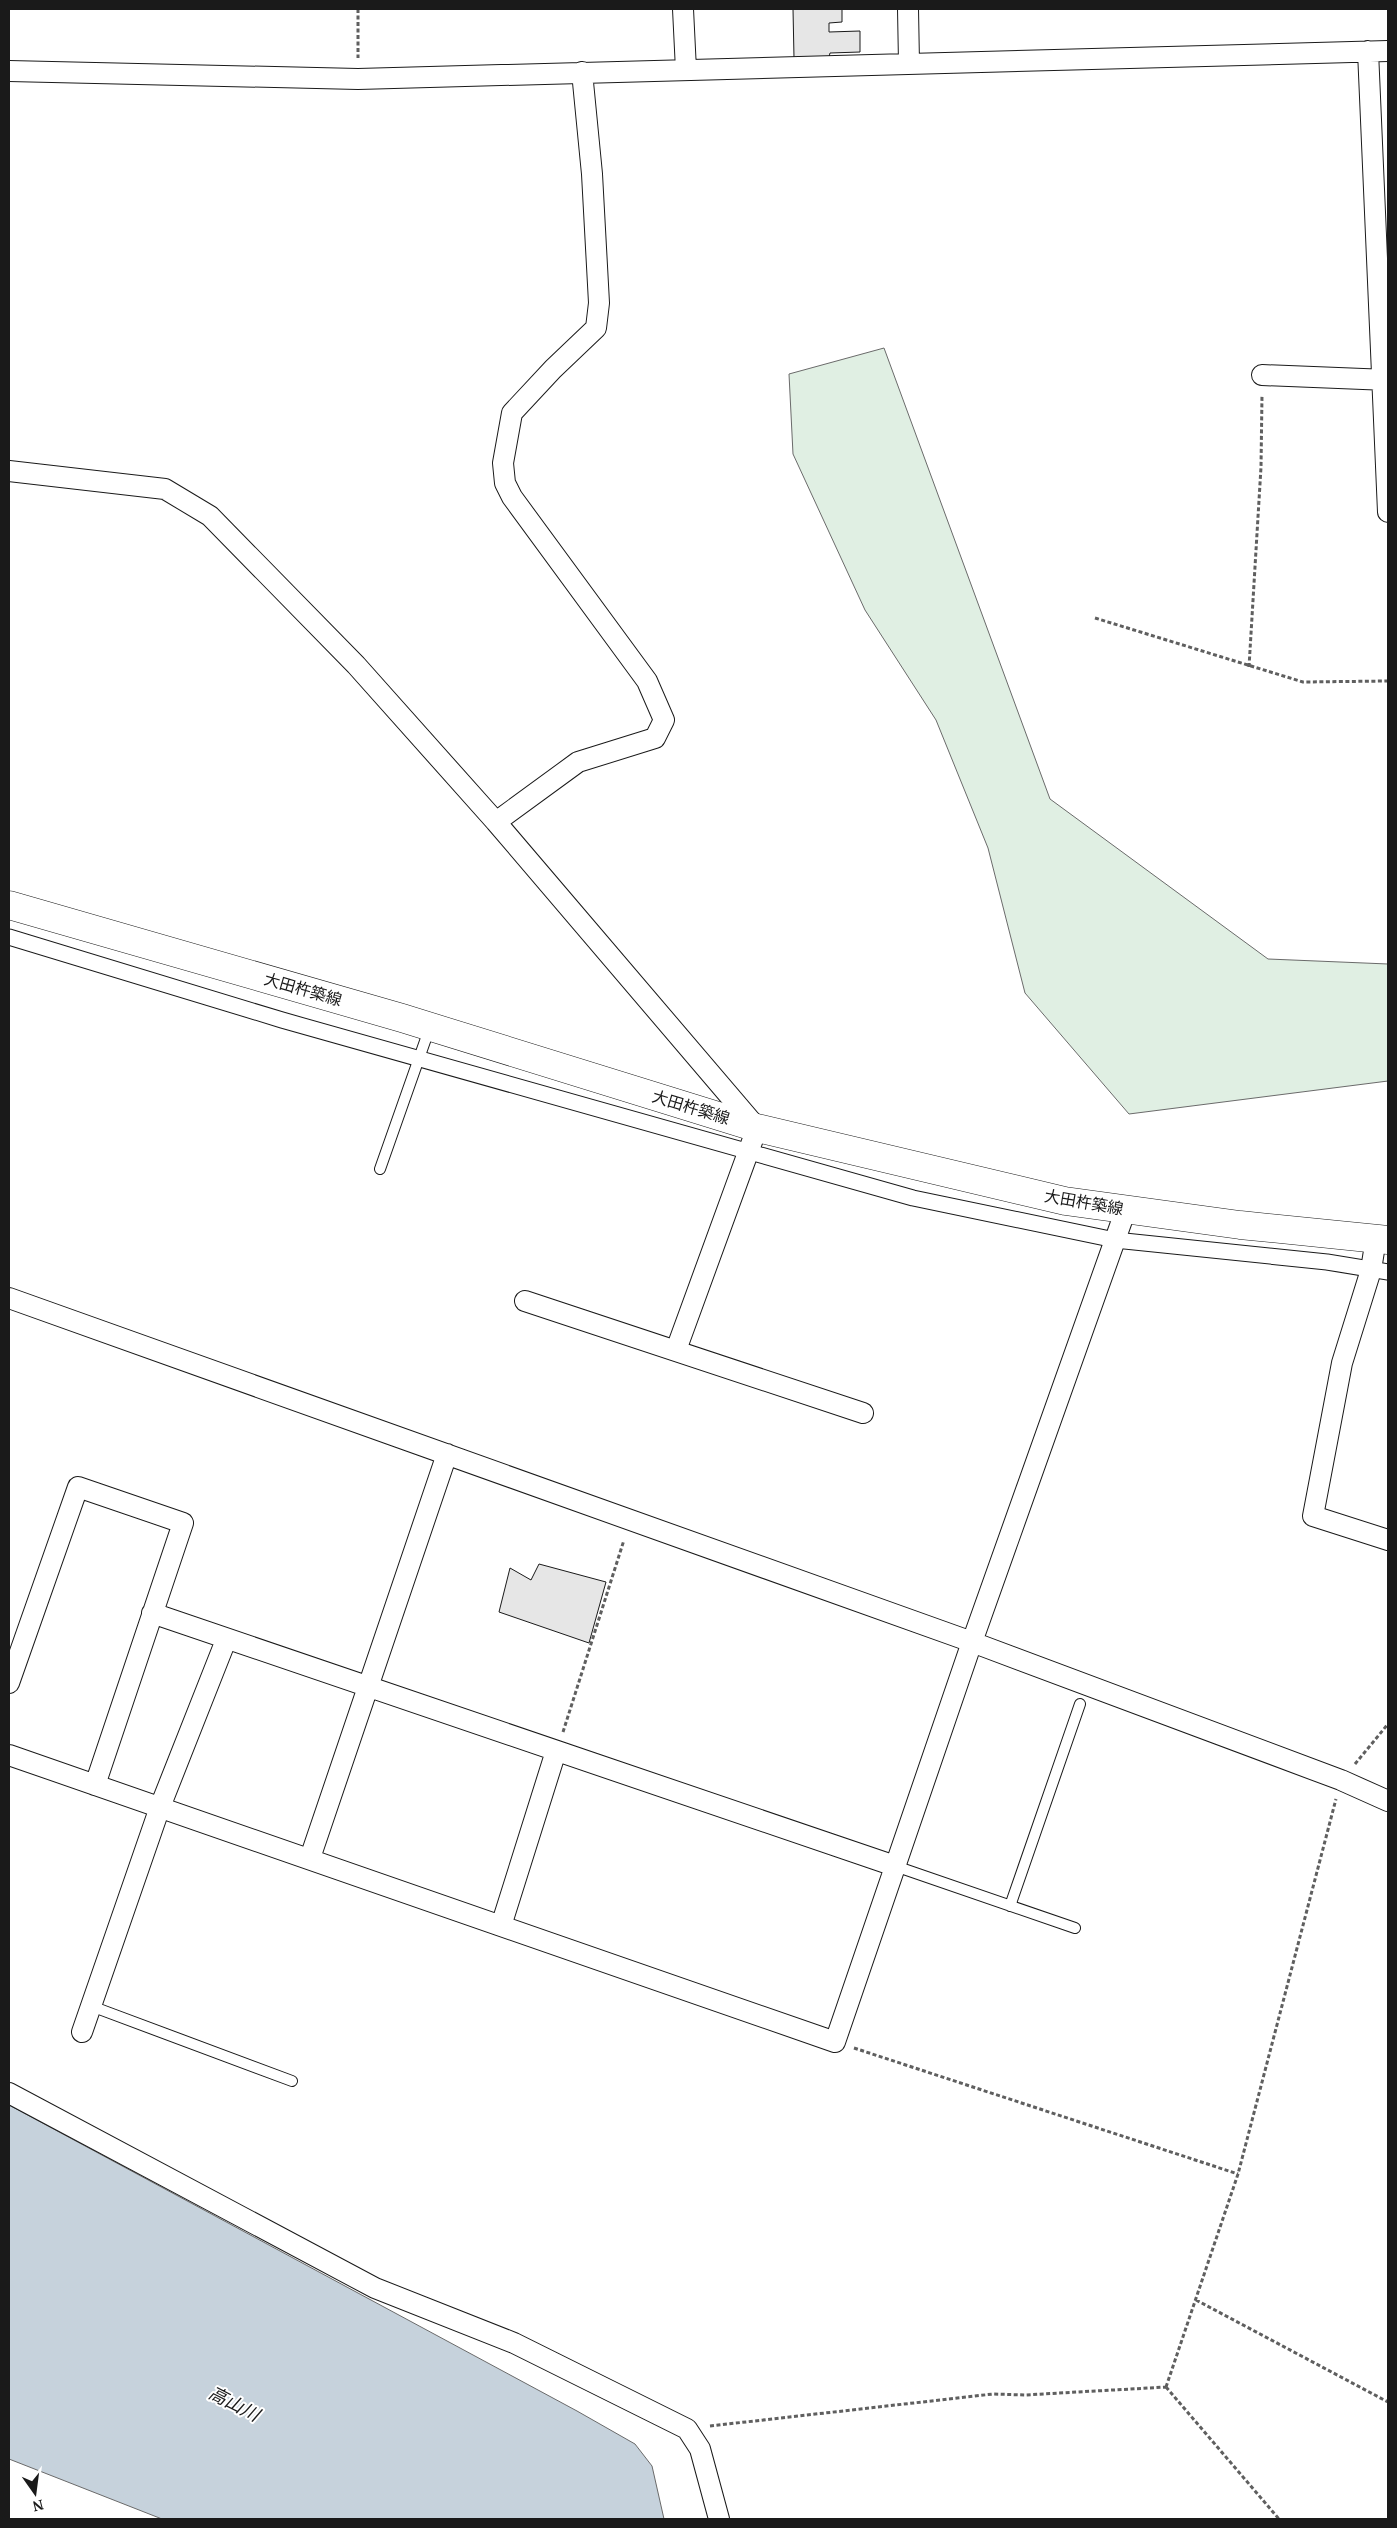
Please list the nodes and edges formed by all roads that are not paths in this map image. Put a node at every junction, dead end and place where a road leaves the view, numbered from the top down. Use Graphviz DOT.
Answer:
graph roads {
  1 [pos="683,9"];
  2 [pos="908,9"];
  3 [pos="1368,51"];
  4 [pos="1388,51"];
  5 [pos="908,63"];
  6 [pos="686,70"];
  7 [pos="9,71"];
  8 [pos="582,72"];
  9 [pos="1262,375"];
  10 [pos="1386,380"];
  11 [pos="9,470"];
  12 [pos="1388,512"];
  13 [pos="496,822"];
  14 [pos="9,905"];
  15 [pos="9,937"];
  16 [pos="430,1026"];
  17 [pos="419,1058"];
  18 [pos="753,1139"];
  19 [pos="380,1169"];
  20 [pos="1126,1209"];
  21 [pos="1382,1239"];
  22 [pos="1114,1240"];
  23 [pos="1380,1271"];
  24 [pos="9,1298"];
  25 [pos="525,1301"];
  26 [pos="676,1350"];
  27 [pos="863,1413"];
  28 [pos="446,1454"];
  29 [pos="1388,1540"];
  30 [pos="152,1614"];
  31 [pos="226,1640"];
  32 [pos="972,1642"];
  33 [pos="9,1684"];
  34 [pos="367,1687"];
  35 [pos="1080,1704"];
  36 [pos="556,1751"];
  37 [pos="9,1755"];
  38 [pos="95,1784"];
  39 [pos="1388,1801"];
  40 [pos="160,1807"];
  41 [pos="310,1858"];
  42 [pos="895,1866"];
  43 [pos="1010,1906"];
  44 [pos="501,1926"];
  45 [pos="1075,1928"];
  46 [pos="91,2006"];
  47 [pos="82,2032"];
  48 [pos="292,2081"];
  49 [pos="9,2093"];
  50 [pos="719,2519"];
  1 -- 6 [label="street"];
  2 -- 5 [label="street"];
  3 -- 4 [label="street"];
  3 -- 5 [label="street"];
  3 -- 10 [label="street"];
  5 -- 6 [label="street"];
  6 -- 8 [label="street"];
  7 -- 8 [label="street"];
  8 -- 13 [label="street"];
  9 -- 10 [label="street"];
  10 -- 12 [label="street"];
  11 -- 13 [label="street"];
  13 -- 18 [label="street"];
  14 -- 16 [label="main road, 大田杵築線"];
  15 -- 17 [label="street"];
  16 -- 17 [label="lane"];
  16 -- 18 [label="main road, 大田杵築線"];
  17 -- 18 [label="street"];
  17 -- 19 [label="lane"];
  18 -- 20 [label="main road, 大田杵築線"];
  18 -- 22 [label="street"];
  18 -- 26 [label="street"];
  20 -- 21 [label="main road, 大田杵築線"];
  20 -- 22 [label="street"];
  21 -- 23 [label="street"];
  22 -- 23 [label="street"];
  22 -- 32 [label="street"];
  23 -- 29 [label="street"];
  24 -- 28 [label="street"];
  25 -- 26 [label="street"];
  26 -- 27 [label="street"];
  28 -- 32 [label="street"];
  28 -- 34 [label="street"];
  30 -- 31 [label="street"];
  30 -- 33 [label="street"];
  30 -- 38 [label="street"];
  31 -- 34 [label="street"];
  31 -- 40 [label="street"];
  32 -- 39 [label="street"];
  32 -- 42 [label="street"];
  34 -- 36 [label="street"];
  34 -- 41 [label="street"];
  35 -- 43 [label="lane"];
  36 -- 42 [label="street"];
  36 -- 44 [label="street"];
  37 -- 38 [label="street"];
  38 -- 40 [label="street"];
  40 -- 41 [label="street"];
  40 -- 46 [label="street"];
  41 -- 44 [label="street"];
  42 -- 43 [label="lane"];
  42 -- 44 [label="street"];
  43 -- 45 [label="lane"];
  46 -- 47 [label="street"];
  46 -- 48 [label="lane"];
  49 -- 50 [label="street"];
}
